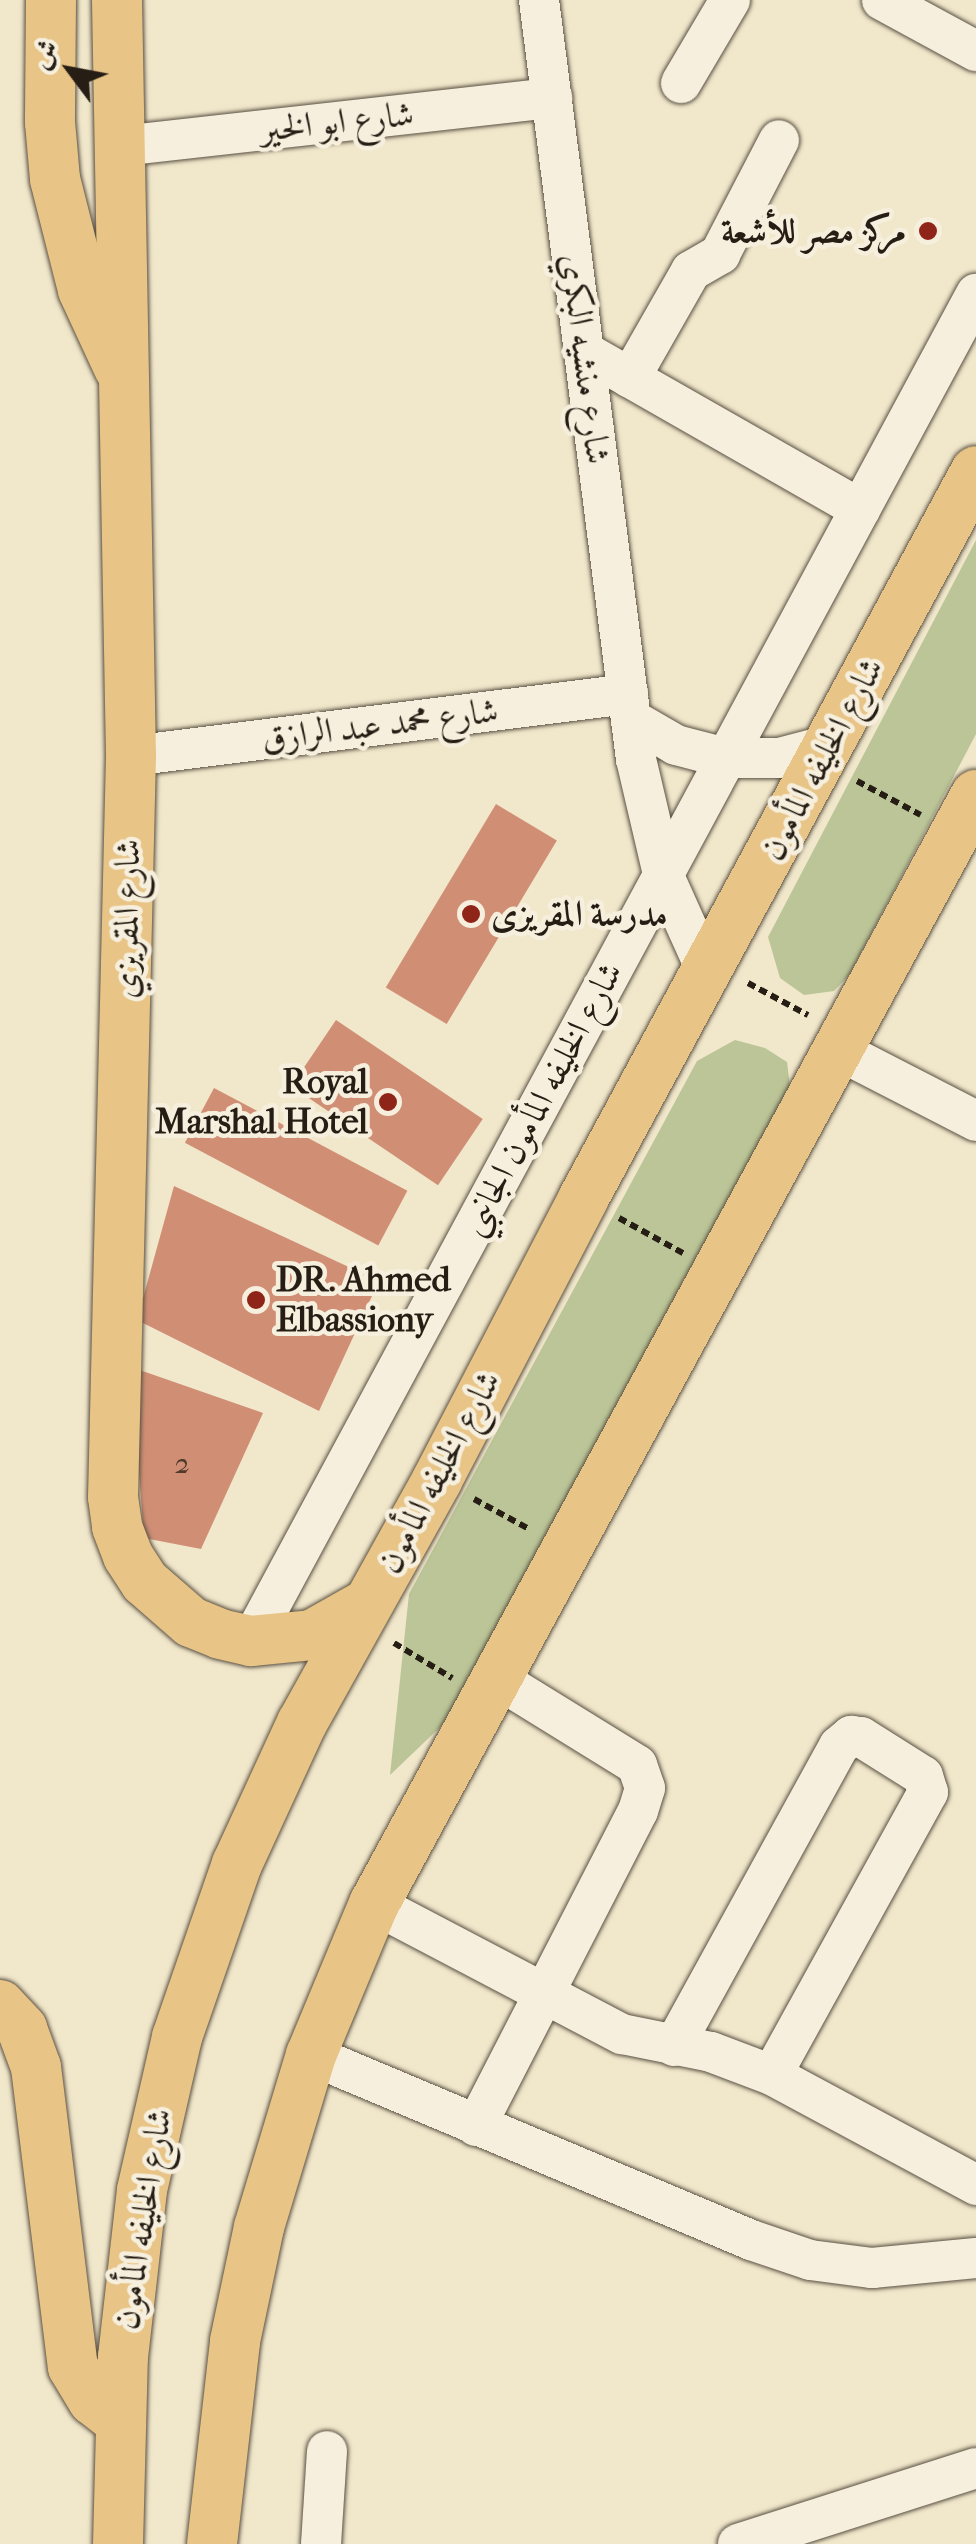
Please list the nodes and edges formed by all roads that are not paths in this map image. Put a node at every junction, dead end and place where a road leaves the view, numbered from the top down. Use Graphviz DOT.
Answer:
graph roads {
  1 [pos="51,0"];
  2 [pos="118,0"];
  3 [pos="539,0"];
  4 [pos="730,0"];
  5 [pos="882,0"];
  6 [pos="976,51"];
  7 [pos="682,83"];
  8 [pos="552,98"];
  9 [pos="779,140"];
  10 [pos="122,146"];
  11 [pos="976,294"];
  12 [pos="584,352"];
  13 [pos="630,378"];
  14 [pos="126,381"];
  15 [pos="976,471"];
  16 [pos="860,508"];
  17 [pos="630,706"];
  18 [pos="825,753"];
  19 [pos="131,756"];
  20 [pos="726,758"];
  21 [pos="966,814"];
  22 [pos="663,874"];
  23 [pos="709,968"];
  24 [pos="844,1044"];
  25 [pos="976,1121"];
  26 [pos="363,1613"];
  27 [pos="251,1641"];
  28 [pos="491,1688"];
  29 [pos="374,1904"];
  30 [pos="545,1993"];
  31 [pos="0,2004"];
  32 [pos="674,2046"];
  33 [pos="312,2055"];
  34 [pos="772,2075"];
  35 [pos="476,2126"];
  36 [pos="976,2185"];
  37 [pos="976,2258"];
  38 [pos="120,2422"];
  39 [pos="327,2451"];
  40 [pos="976,2468"];
  41 [pos="118,2544"];
  42 [pos="212,2544"];
  43 [pos="321,2544"];
  44 [pos="738,2544"];
  1 -- 14 [label="main road"];
  2 -- 10 [label="main road, شارع المقريزي"];
  3 -- 8 [label="street, شارع منشيه البكري"];
  4 -- 7 [label="street"];
  5 -- 6 [label="street"];
  8 -- 10 [label="street, شارع ابو الخير"];
  8 -- 12 [label="street, شارع منشيه البكري"];
  9 -- 13 [label="street"];
  10 -- 14 [label="main road, شارع المقريزي"];
  11 -- 16 [label="street, شارع الخليفه المأمون الجانبي"];
  12 -- 13 [label="street"];
  12 -- 17 [label="street, شارع منشيه البكري"];
  13 -- 16 [label="street"];
  14 -- 19 [label="main road, شارع المقريزي"];
  15 -- 18 [label="main road, شارع الخليفه المأمون"];
  16 -- 20 [label="street, شارع الخليفه المأمون الجانبي"];
  17 -- 19 [label="street, شارع محمد عبد الرازق"];
  17 -- 20 [label="street"];
  17 -- 22 [label="street, شارع منشيه البكري"];
  18 -- 20 [label="street"];
  18 -- 23 [label="main road, شارع الخليفه المأمون"];
  19 -- 27 [label="main road, شارع المقريزي"];
  20 -- 22 [label="street, شارع الخليفه المأمون الجانبي"];
  21 -- 24 [label="main road"];
  22 -- 23 [label="street, شارع منشيه البكري"];
  22 -- 27 [label="street, شارع الخليفه المأمون الجانبي"];
  23 -- 26 [label="main road, شارع الخليفه المأمون"];
  24 -- 25 [label="street"];
  24 -- 28 [label="main road"];
  26 -- 27 [label="main road, شارع المقريزي"];
  26 -- 38 [label="main road, شارع الخليفه المأمون"];
  28 -- 29 [label="main road"];
  28 -- 30 [label="street"];
  29 -- 30 [label="street"];
  29 -- 33 [label="main road"];
  30 -- 32 [label="street"];
  30 -- 35 [label="street"];
  31 -- 38 [label="main road"];
  32 -- 34 [label="street"];
  32 -- 34 [label="street"];
  33 -- 35 [label="street"];
  33 -- 42 [label="main road"];
  34 -- 36 [label="street"];
  35 -- 37 [label="street"];
  38 -- 41 [label="main road, شارع الخليفه المأمون"];
  39 -- 43 [label="street"];
  40 -- 44 [label="street"];
}
